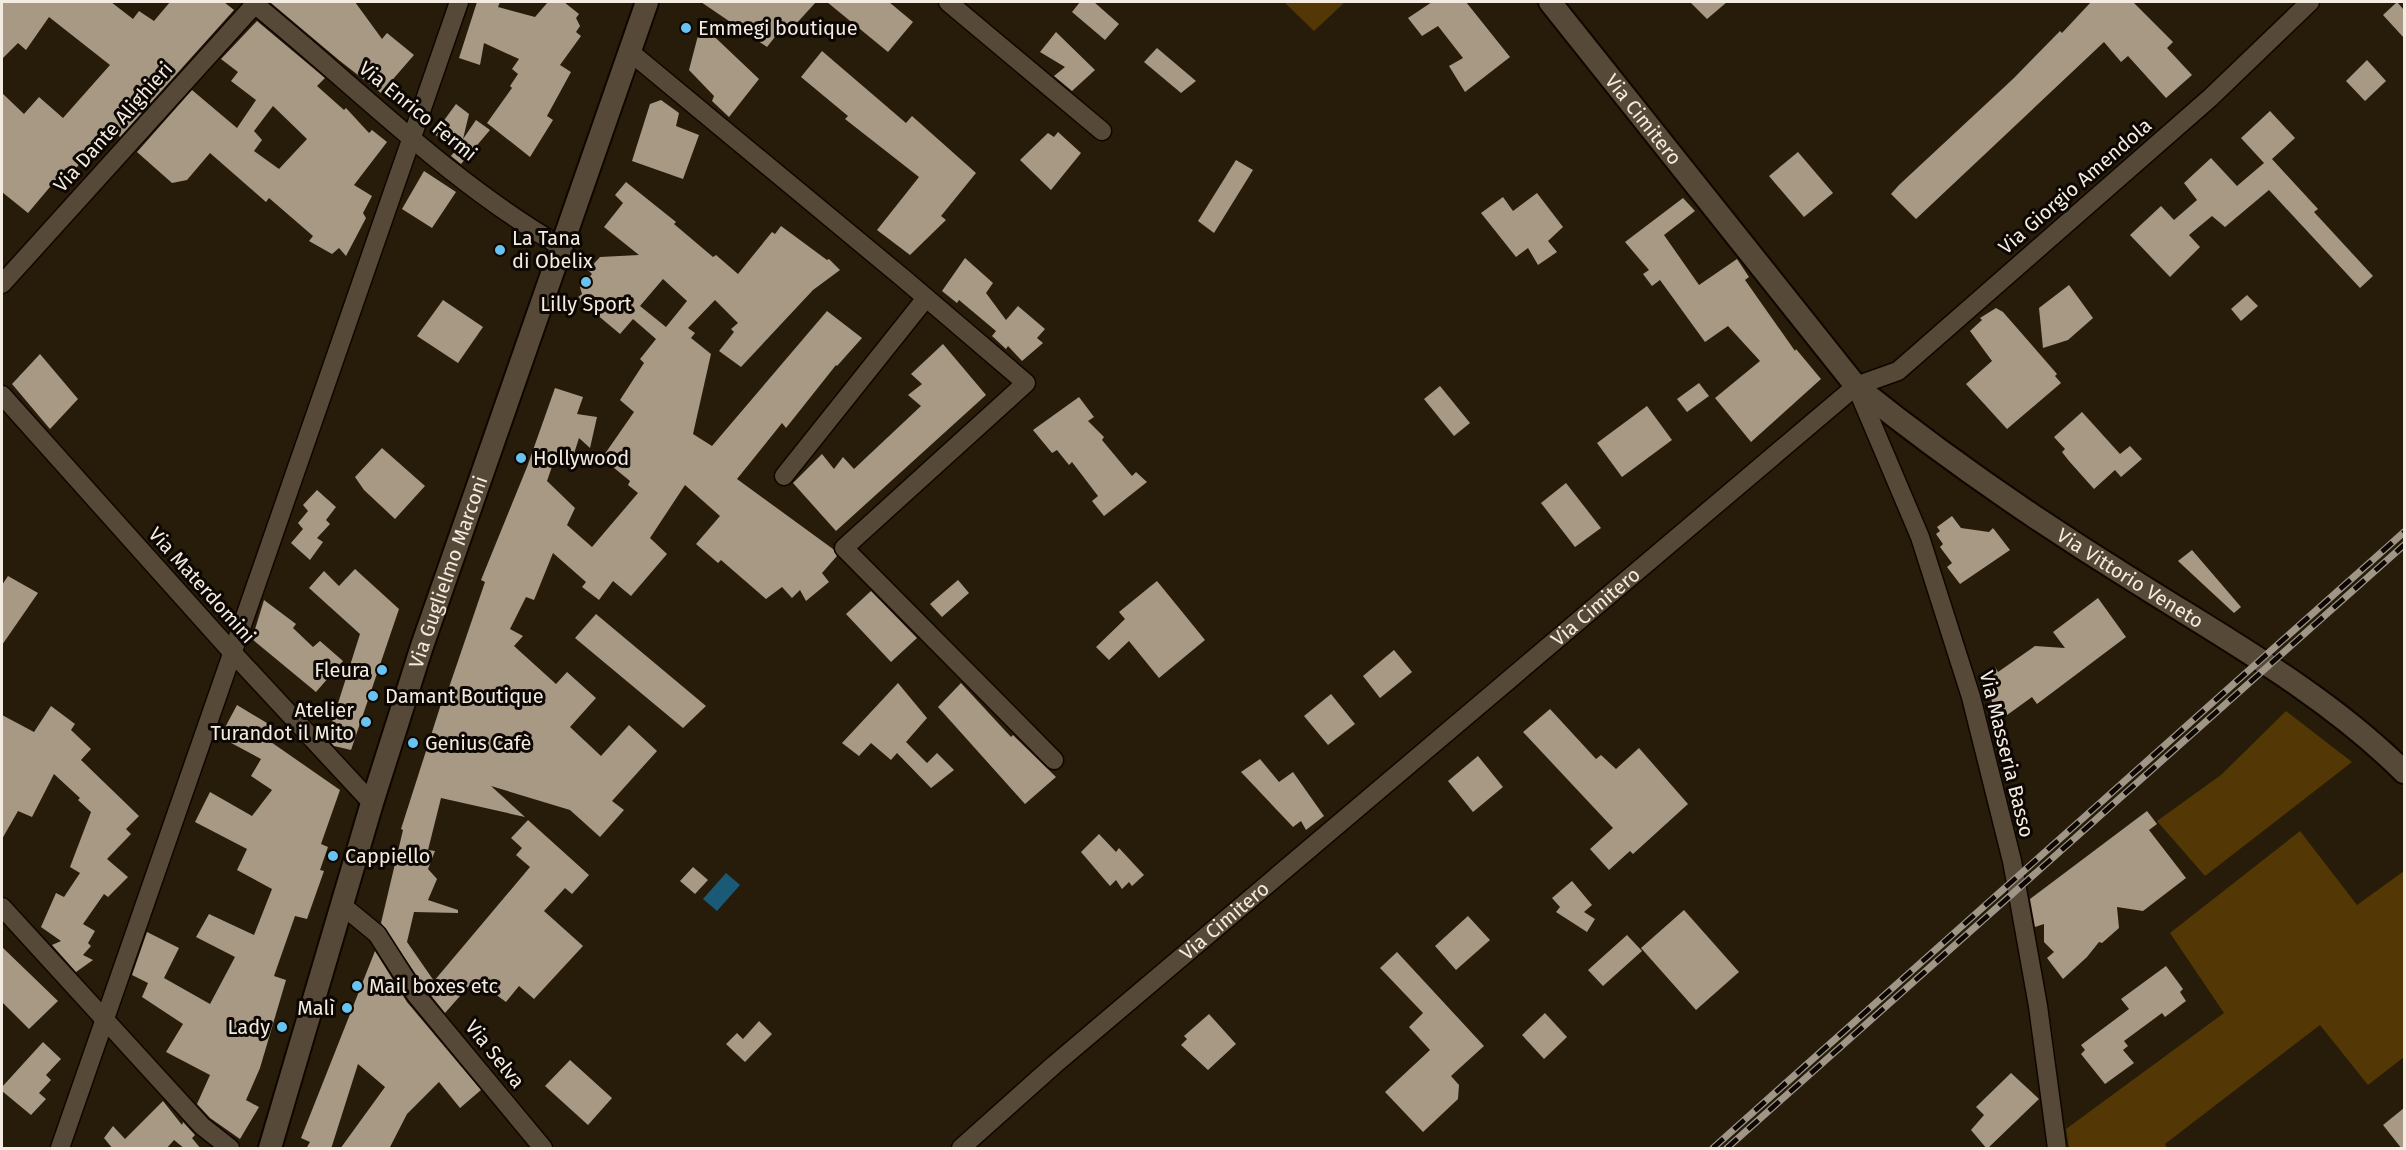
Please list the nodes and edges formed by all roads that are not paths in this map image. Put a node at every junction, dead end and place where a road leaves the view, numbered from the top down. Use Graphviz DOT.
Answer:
graph roads {
  1 [pos="255,2"];
  2 [pos="459,2"];
  3 [pos="647,2"];
  4 [pos="948,2"];
  5 [pos="1550,2"];
  6 [pos="2310,2"];
  7 [pos="629,51"];
  8 [pos="1102,131"];
  9 [pos="413,139"];
  10 [pos="562,247"];
  11 [pos="2,284"];
  12 [pos="926,298"];
  13 [pos="1856,386"];
  14 [pos="2,395"];
  15 [pos="784,476"];
  16 [pos="231,651"];
  17 [pos="1054,760"];
  18 [pos="2404,772"];
  19 [pos="372,803"];
  20 [pos="343,906"];
  21 [pos="2,907"];
  22 [pos="104,1020"];
  23 [pos="60,1149"];
  24 [pos="230,1149"];
  25 [pos="270,1149"];
  26 [pos="543,1149"];
  27 [pos="961,1149"];
  28 [pos="2057,1149"];
  1 -- 9 [label="street, Via Enrico Fermi"];
  1 -- 11 [label="street, Via Dante Alighieri"];
  2 -- 9 [label="street"];
  3 -- 7 [label="street, Via Guglielmo Marconi"];
  4 -- 8 [label="street"];
  5 -- 13 [label="street, Via Cimitero"];
  6 -- 13 [label="street, Via Giorgio Amendola"];
  7 -- 10 [label="street, Via Guglielmo Marconi"];
  7 -- 12 [label="street"];
  9 -- 10 [label="street, Via Enrico Fermi"];
  9 -- 16 [label="street"];
  10 -- 19 [label="street, Via Guglielmo Marconi"];
  12 -- 15 [label="street"];
  12 -- 17 [label="street"];
  13 -- 18 [label="street, Via Vittorio Veneto"];
  13 -- 27 [label="street, Via Cimitero"];
  13 -- 28 [label="street, Via Masseria Basso"];
  14 -- 16 [label="street, Via Materdomini"];
  16 -- 19 [label="street, Via Materdomini"];
  16 -- 22 [label="street"];
  19 -- 20 [label="street, Via Guglielmo Marconi"];
  20 -- 25 [label="street, Via Guglielmo Marconi"];
  20 -- 26 [label="street, Via Selva"];
  21 -- 22 [label="street"];
  22 -- 23 [label="street"];
  22 -- 24 [label="street"];
}
